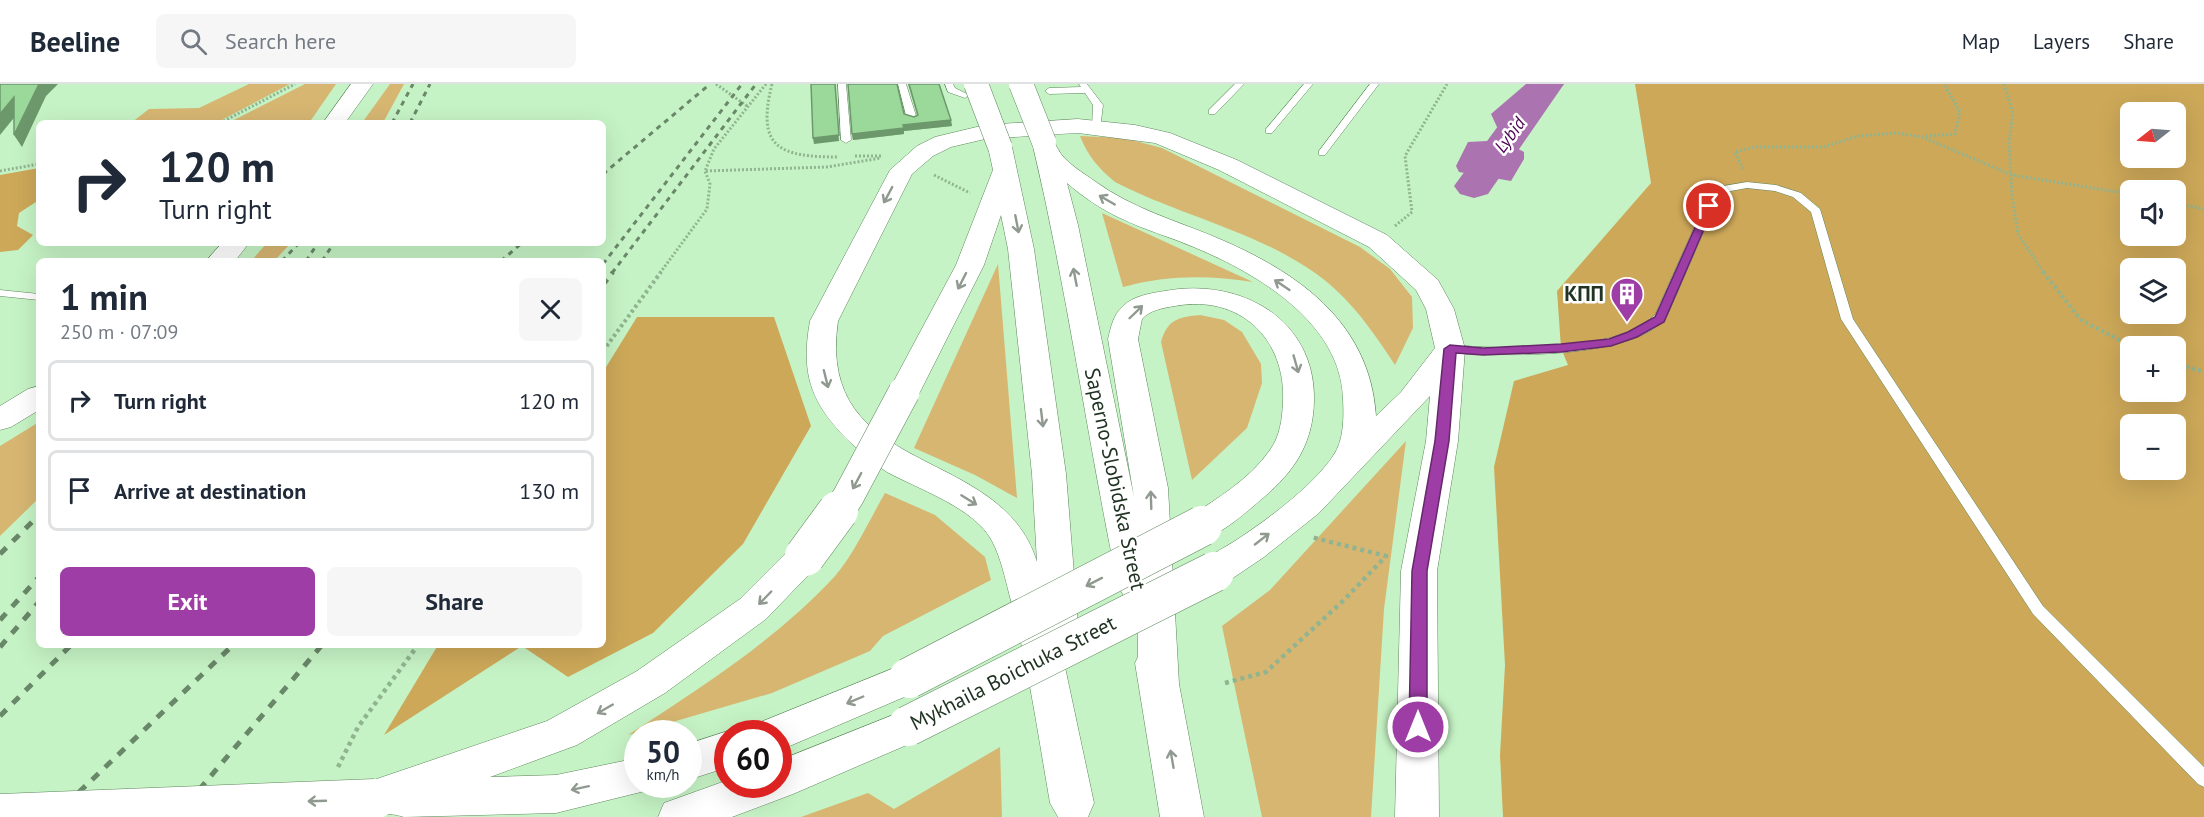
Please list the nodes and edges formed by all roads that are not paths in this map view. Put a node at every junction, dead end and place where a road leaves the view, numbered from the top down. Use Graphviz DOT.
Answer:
graph roads {
  1 [pos="362,84"];
  2 [pos="842,84"];
  3 [pos="902,84"];
  4 [pos="949,84"];
  5 [pos="1021,84"];
  6 [pos="1240,84"];
  7 [pos="1309,84"];
  8 [pos="1375,84"];
  9 [pos="1085,87"];
  10 [pos="971,90"];
  11 [pos="1049,91"];
  12 [pos="1212,112"];
  13 [pos="336,120"];
  14 [pos="1096,127"];
  15 [pos="1269,131"];
  16 [pos="846,140"];
  17 [pos="921,147"];
  18 [pos="1045,147"];
  19 [pos="1322,153"];
  20 [pos="1003,157"];
  21 [pos="233,246"];
  22 [pos="223,258"];
  23 [pos="0,294"];
  24 [pos="36,297"];
  25 [pos="1450,349"];
  26 [pos="1358,381"];
  27 [pos="36,398"];
  28 [pos="1412,399"];
  29 [pos="0,420"];
  30 [pos="1350,459"];
  31 [pos="1154,551"];
  32 [pos="1154,551"];
  33 [pos="1154,551"];
  34 [pos="1154,551"];
  35 [pos="1159,684"];
  36 [pos="792,727"];
  37 [pos="792,775"];
  38 [pos="624,779"];
  39 [pos="2204,779"];
  40 [pos="732,798"];
  41 [pos="375,799"];
  42 [pos="1073,810"];
  43 [pos="0,814"];
  44 [pos="680,817"];
  45 [pos="1182,817"];
  46 [pos="1418,817"];
  1 -- 13 [label="main road"];
  2 -- 16 [label="lane"];
  3 -- 17 [label="lane"];
  4 -- 10 [label="lane"];
  5 -- 18 [label="main road, Saperno-Slobidska Street, bridge"];
  6 -- 12 [label="lane"];
  7 -- 15 [label="lane"];
  8 -- 19 [label="lane"];
  9 -- 11 [label="lane"];
  9 -- 14 [label="lane"];
  10 -- 20 [label="main road, bridge"];
  14 -- 17 [label="main road"];
  14 -- 25 [label="main road"];
  17 -- 42 [label="main road, one-way"];
  26 -- 18 [label="main road, one-way"];
  35 -- 18 [label="main road, Saperno-Slobidska Street, one-way"];
  20 -- 41 [label="main road, one-way, bridge"];
  20 -- 42 [label="main road, one-way"];
  21 -- 22 [label="main road"];
  23 -- 24 [label="lane"];
  25 -- 28 [label="main road, Mykhaila Boichuka Street"];
  25 -- 39 [label="lane"];
  25 -- 46 [label="main road"];
  26 -- 28 [label="main road"];
  26 -- 30 [label="main road"];
  27 -- 29 [label="main road"];
  28 -- 30 [label="main road, Mykhaila Boichuka Street"];
  37 -- 30 [label="main road, Mykhaila Boichuka Street, one-way, bridge"];
  35 -- 31 [label="main road, Mykhaila Boichuka Street, one-way, bridge"];
  32 -- 33 [label="main road, Mykhaila Boichuka Street, one-way, bridge"];
  34 -- 36 [label="main road, Mykhaila Boichuka Street, one-way, bridge"];
  45 -- 35 [label="main road, Saperno-Slobidska Street, one-way"];
  38 -- 41 [label="main road, one-way"];
  40 -- 44 [label="main road"];
  41 -- 43 [label="main road, one-way, bridge"];
}
